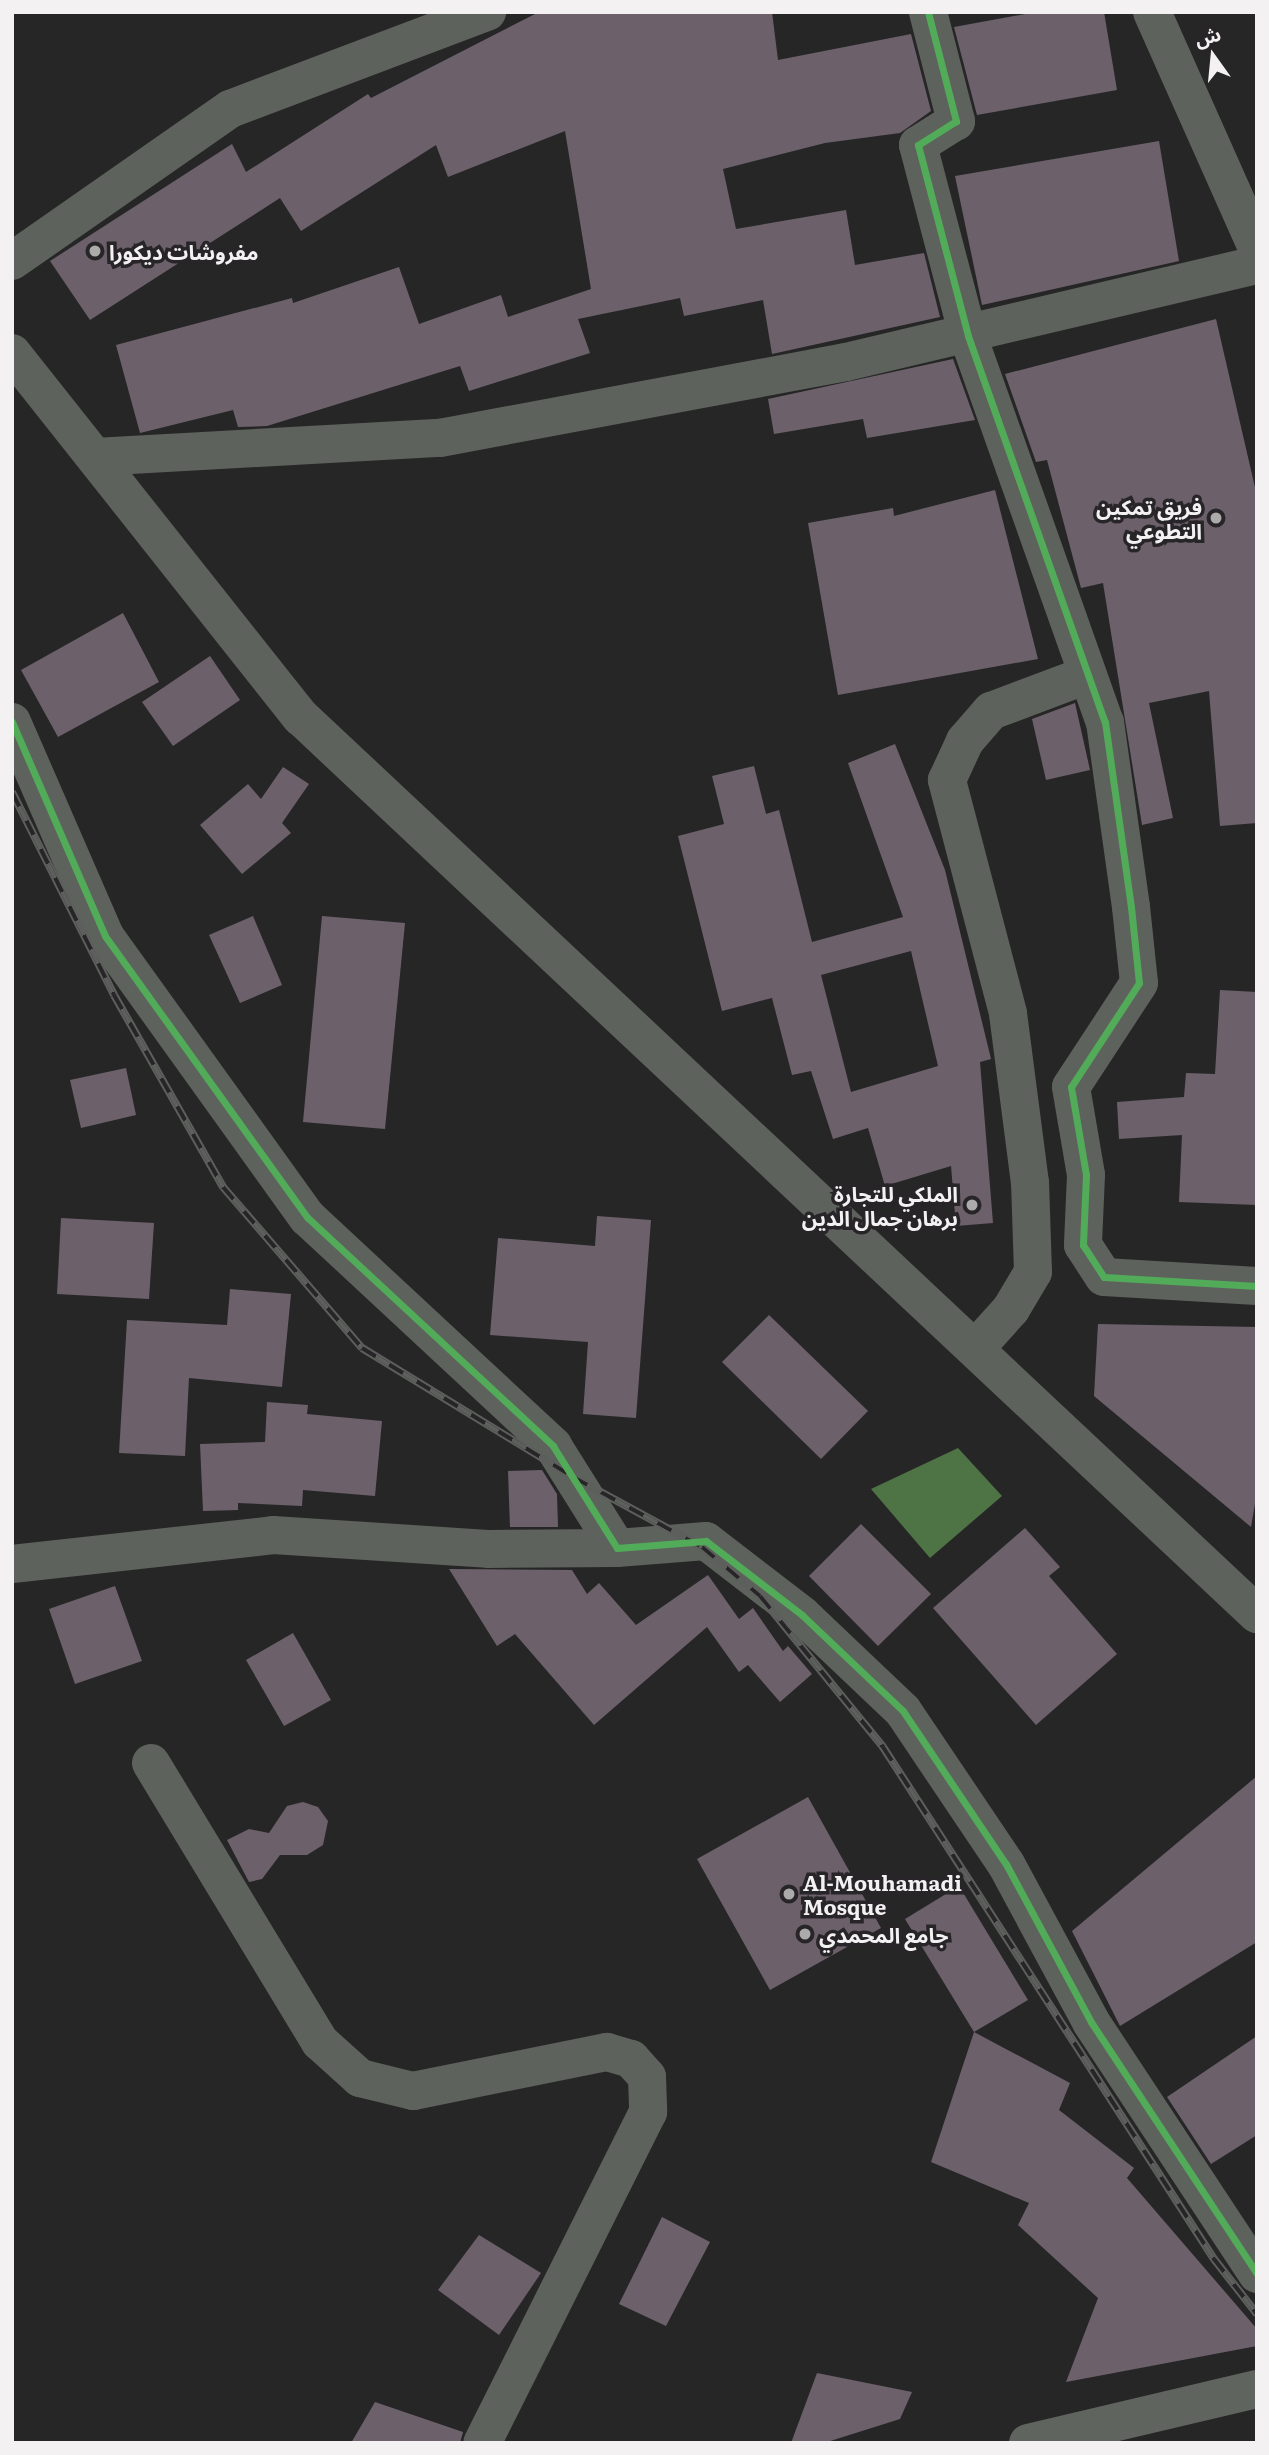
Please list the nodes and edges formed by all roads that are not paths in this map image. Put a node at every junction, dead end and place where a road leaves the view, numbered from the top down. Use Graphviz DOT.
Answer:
graph roads {
  1 [pos="487,12"];
  2 [pos="928,12"];
  3 [pos="1152,12"];
  4 [pos="1257,248"];
  5 [pos="12,261"];
  6 [pos="1257,265"];
  7 [pos="968,336"];
  8 [pos="12,353"];
  9 [pos="95,457"];
  10 [pos="1087,675"];
  11 [pos="12,722"];
  12 [pos="1257,1286"];
  13 [pos="975,1349"];
  14 [pos="617,1548"];
  15 [pos="12,1563"];
  16 [pos="1257,1614"];
  17 [pos="151,1763"];
  18 [pos="1257,2274"];
  19 [pos="1257,2389"];
  20 [pos="482,2443"];
  21 [pos="1028,2443"];
  1 -- 5 [label="street"];
  2 -- 7 [label="street"];
  3 -- 4 [label="street"];
  6 -- 7 [label="street"];
  7 -- 9 [label="street"];
  7 -- 10 [label="street"];
  8 -- 9 [label="main road"];
  9 -- 13 [label="main road"];
  10 -- 12 [label="street"];
  10 -- 13 [label="street"];
  11 -- 14 [label="street"];
  13 -- 16 [label="main road"];
  14 -- 15 [label="street"];
  14 -- 18 [label="street"];
  17 -- 20 [label="street"];
  19 -- 21 [label="main road"];
}
